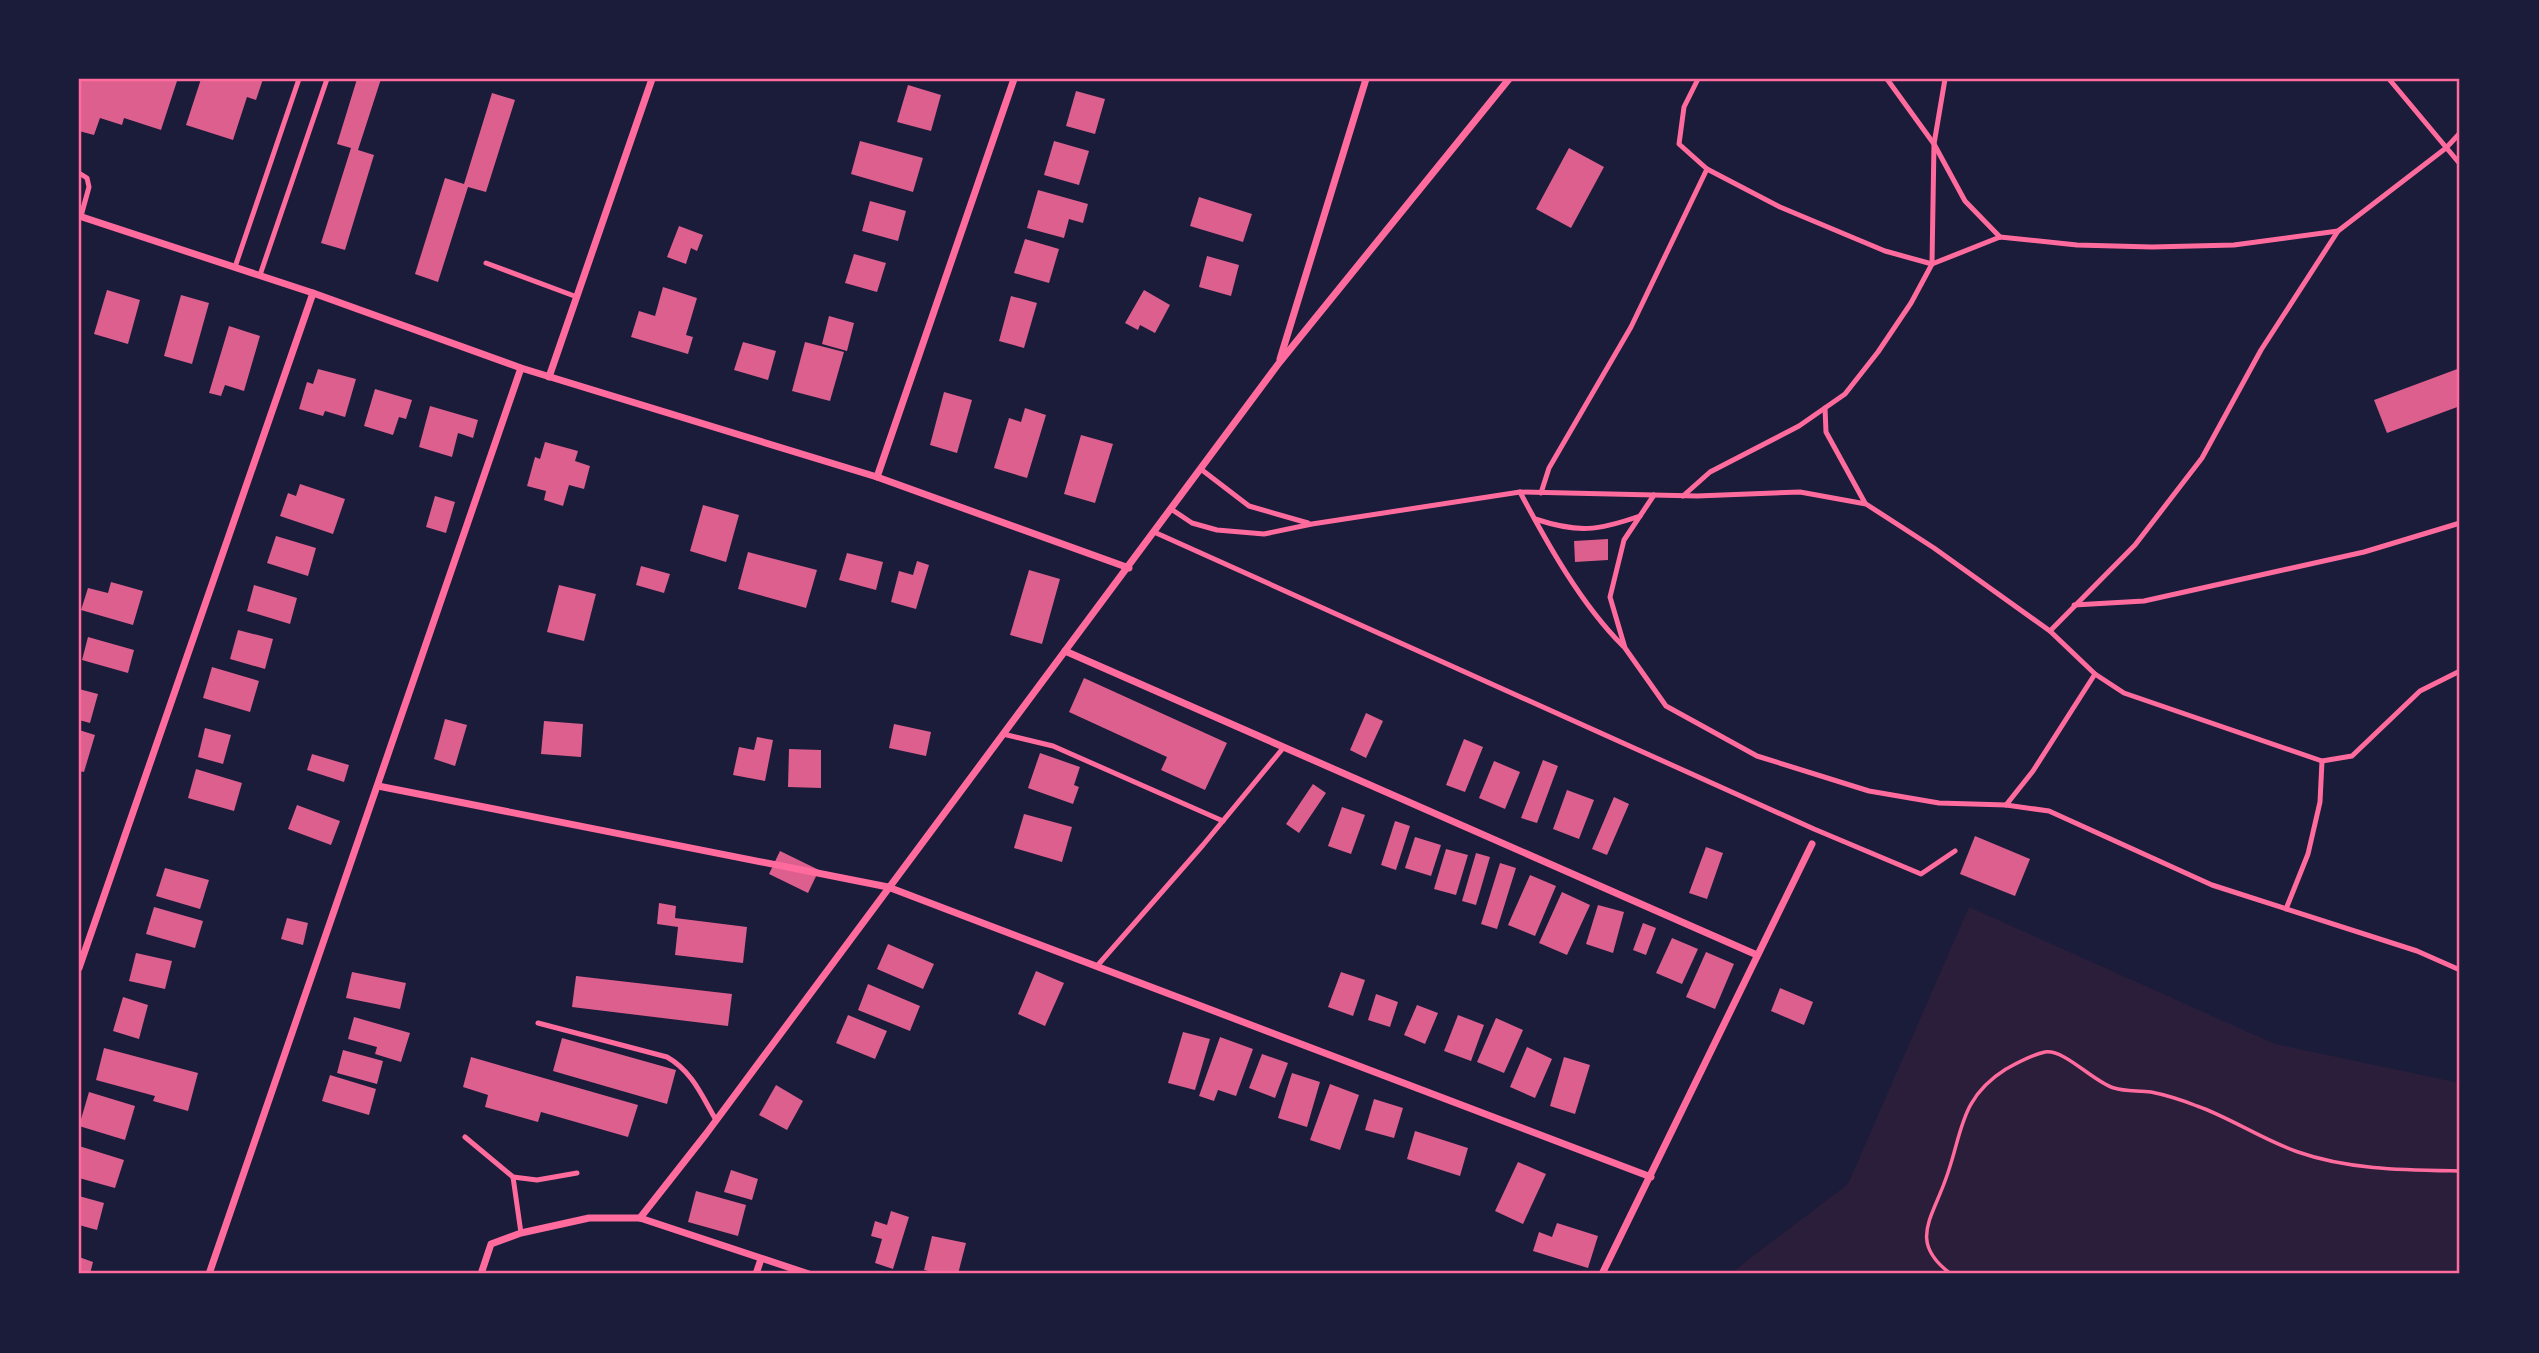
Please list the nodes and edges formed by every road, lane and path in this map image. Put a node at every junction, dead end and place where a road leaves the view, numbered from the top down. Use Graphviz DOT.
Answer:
graph roads {
  1 [pos="299,79"];
  2 [pos="327,79"];
  3 [pos="652,79"];
  4 [pos="1014,79"];
  5 [pos="1366,79"];
  6 [pos="1510,79"];
  7 [pos="1698,79"];
  8 [pos="1887,79"];
  9 [pos="1945,79"];
  10 [pos="2389,79"];
  11 [pos="2460,134"];
  12 [pos="1934,144"];
  13 [pos="2446,148"];
  14 [pos="2460,164"];
  15 [pos="1707,169"];
  16 [pos="79,173"];
  17 [pos="80,216"];
  18 [pos="2338,231"];
  19 [pos="2000,237"];
  20 [pos="486,263"];
  21 [pos="1931,264"];
  22 [pos="235,267"];
  23 [pos="260,275"];
  24 [pos="313,293"];
  25 [pos="577,297"];
  26 [pos="1279,363"];
  27 [pos="521,368"];
  28 [pos="549,377"];
  29 [pos="1825,408"];
  30 [pos="1202,470"];
  31 [pos="877,477"];
  32 [pos="1520,492"];
  33 [pos="1542,493"];
  34 [pos="1654,495"];
  35 [pos="1683,496"];
  36 [pos="1866,504"];
  37 [pos="1171,509"];
  38 [pos="1640,516"];
  39 [pos="1534,519"];
  40 [pos="2460,523"];
  41 [pos="1311,524"];
  42 [pos="1154,532"];
  43 [pos="1129,569"];
  44 [pos="2074,605"];
  45 [pos="2050,631"];
  46 [pos="1625,648"];
  47 [pos="1065,651"];
  48 [pos="2460,671"];
  49 [pos="2095,674"];
  50 [pos="1003,734"];
  51 [pos="1284,747"];
  52 [pos="2322,761"];
  53 [pos="378,786"];
  54 [pos="2006,805"];
  55 [pos="1223,821"];
  56 [pos="1812,844"];
  57 [pos="1955,851"];
  58 [pos="888,887"];
  59 [pos="2286,909"];
  60 [pos="1757,955"];
  61 [pos="1097,966"];
  62 [pos="79,968"];
  63 [pos="2460,970"];
  64 [pos="538,1023"];
  65 [pos="716,1121"];
  66 [pos="465,1137"];
  67 [pos="2460,1171"];
  68 [pos="577,1173"];
  69 [pos="513,1177"];
  70 [pos="1651,1177"];
  71 [pos="640,1218"];
  72 [pos="521,1233"];
  73 [pos="761,1259"];
  74 [pos="1948,1273"];
  75 [pos="209,1274"];
  76 [pos="481,1274"];
  77 [pos="756,1274"];
  78 [pos="809,1274"];
  79 [pos="1602,1274"];
  1 -- 22 [label="lane"];
  2 -- 23 [label="lane"];
  3 -- 25 [label="street"];
  4 -- 31 [label="street"];
  5 -- 26 [label="street"];
  6 -- 26 [label="street"];
  7 -- 15 [label="lane"];
  8 -- 12 [label="lane"];
  9 -- 12 [label="lane"];
  10 -- 13 [label="lane"];
  11 -- 13 [label="lane"];
  12 -- 19 [label="lane"];
  12 -- 21 [label="lane"];
  13 -- 14 [label="lane"];
  13 -- 18 [label="lane"];
  15 -- 21 [label="lane"];
  15 -- 33 [label="lane"];
  16 -- 17 [label="lane"];
  17 -- 22 [label="street"];
  18 -- 19 [label="lane"];
  18 -- 44 [label="lane"];
  19 -- 21 [label="lane"];
  20 -- 25 [label="lane"];
  21 -- 29 [label="lane"];
  22 -- 23 [label="street"];
  23 -- 24 [label="street"];
  24 -- 27 [label="street"];
  24 -- 62 [label="street"];
  25 -- 28 [label="street"];
  26 -- 30 [label="street"];
  27 -- 28 [label="street"];
  27 -- 53 [label="street"];
  28 -- 31 [label="street"];
  29 -- 35 [label="lane"];
  29 -- 36 [label="lane"];
  30 -- 37 [label="street"];
  30 -- 41 [label="lane"];
  31 -- 43 [label="street"];
  32 -- 33 [label="lane"];
  32 -- 39 [label="lane"];
  32 -- 41 [label="lane"];
  33 -- 34 [label="lane"];
  34 -- 35 [label="lane"];
  34 -- 38 [label="lane"];
  35 -- 36 [label="lane"];
  36 -- 45 [label="lane"];
  37 -- 41 [label="lane"];
  37 -- 42 [label="street"];
  38 -- 39 [label="lane"];
  38 -- 46 [label="lane"];
  39 -- 46 [label="lane"];
  40 -- 44 [label="lane"];
  42 -- 43 [label="street"];
  42 -- 57 [label="lane"];
  43 -- 47 [label="street"];
  44 -- 45 [label="lane"];
  45 -- 49 [label="lane"];
  46 -- 54 [label="lane"];
  47 -- 50 [label="street"];
  47 -- 51 [label="street"];
  48 -- 52 [label="lane"];
  49 -- 52 [label="lane"];
  49 -- 54 [label="lane"];
  50 -- 55 [label="lane"];
  50 -- 58 [label="street"];
  51 -- 55 [label="lane"];
  51 -- 60 [label="street"];
  52 -- 59 [label="lane"];
  53 -- 58 [label="street"];
  53 -- 75 [label="street"];
  54 -- 59 [label="lane"];
  55 -- 61 [label="lane"];
  56 -- 60 [label="street"];
  58 -- 61 [label="street"];
  58 -- 65 [label="street"];
  59 -- 63 [label="lane"];
  60 -- 70 [label="street"];
  61 -- 70 [label="street"];
  64 -- 65 [label="lane"];
  65 -- 71 [label="street"];
  66 -- 69 [label="lane"];
  67 -- 74 [label="path"];
  68 -- 69 [label="lane"];
  69 -- 72 [label="lane"];
  70 -- 79 [label="street"];
  71 -- 72 [label="street"];
  71 -- 73 [label="street"];
  72 -- 76 [label="street"];
  73 -- 77 [label="street"];
  73 -- 78 [label="street"];
}
